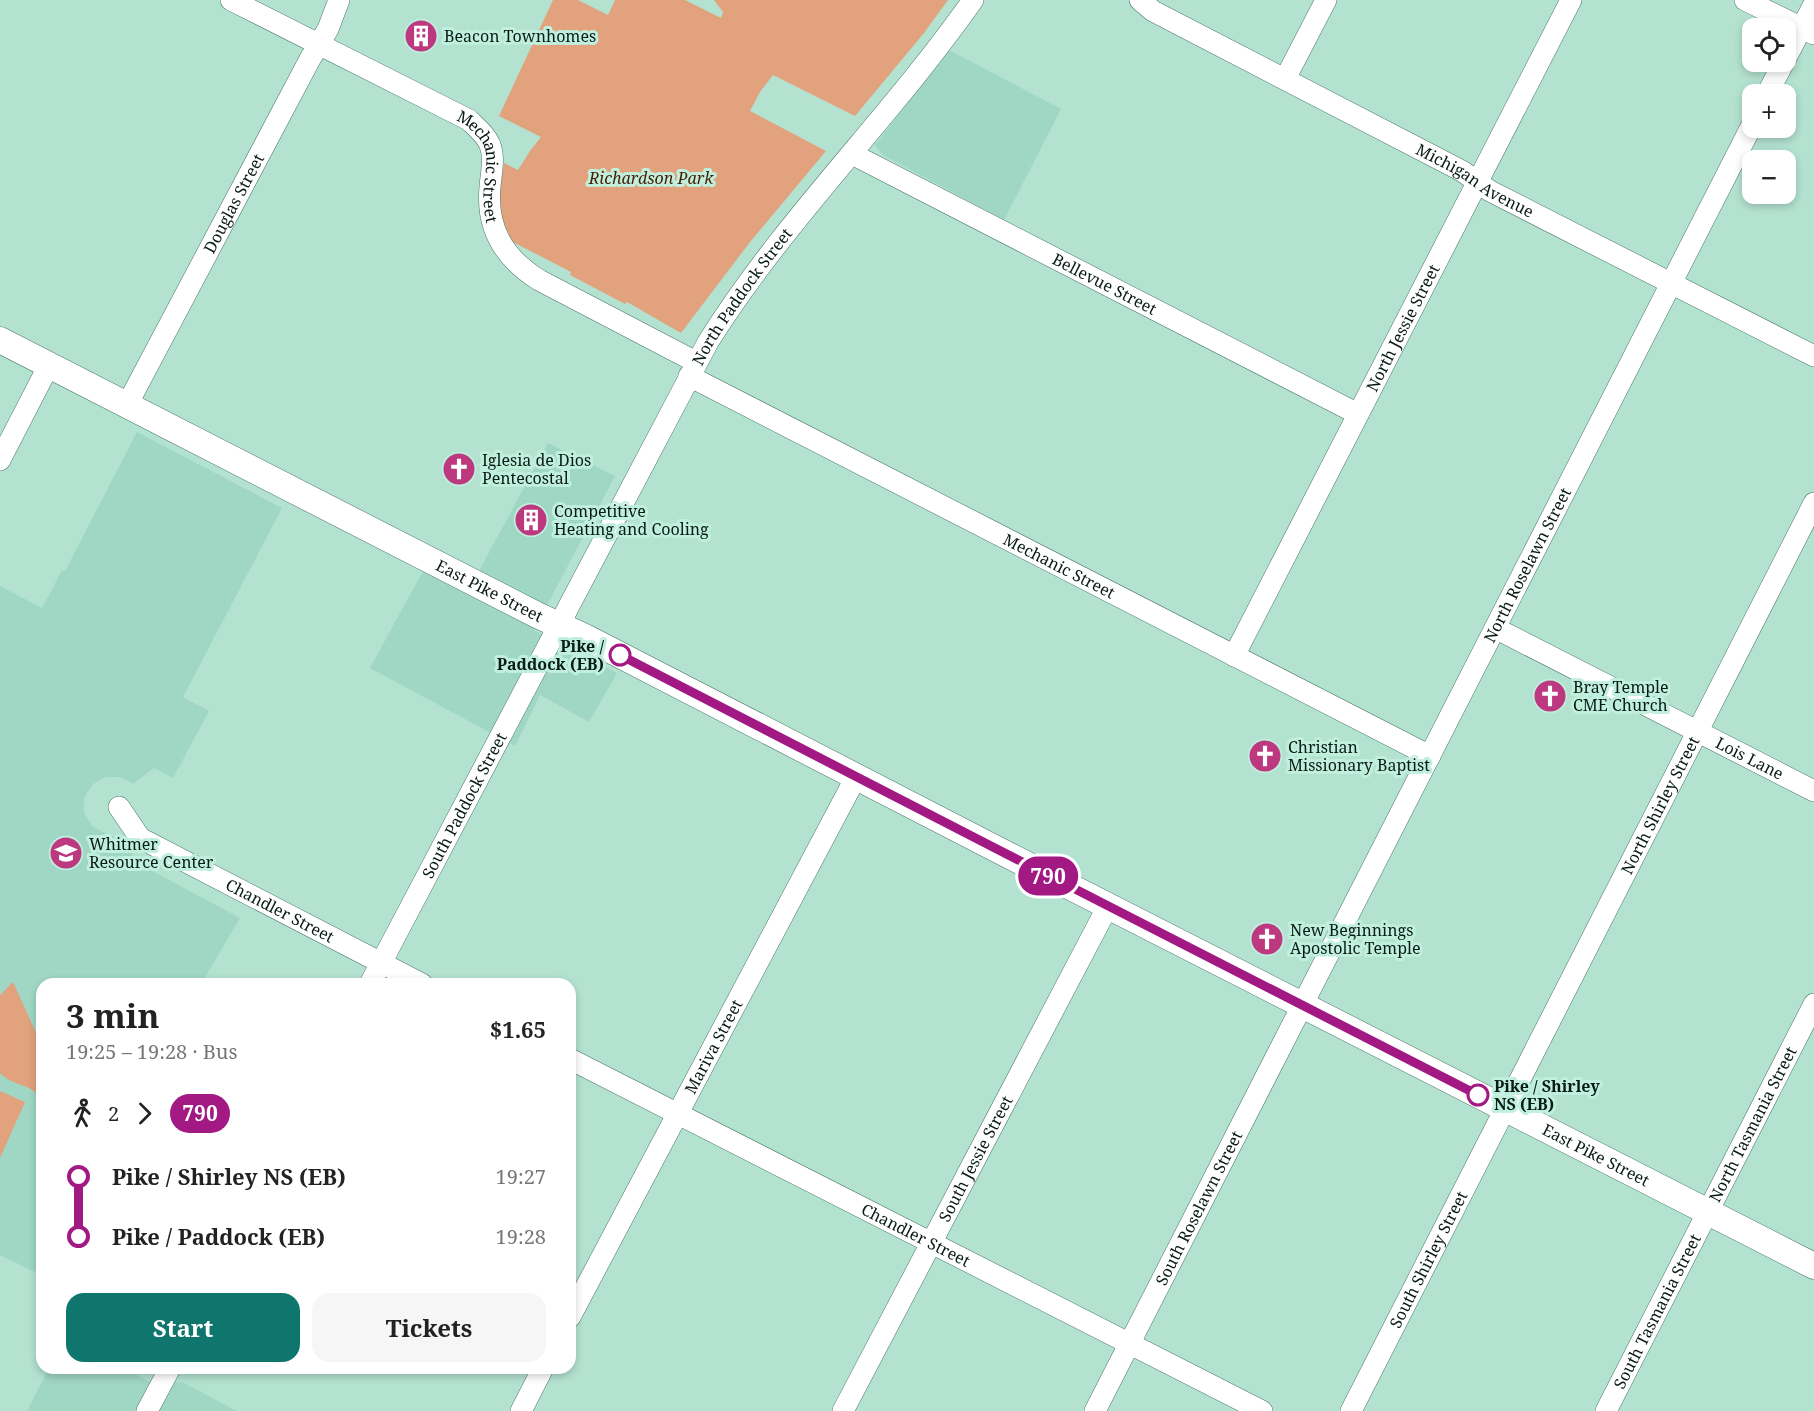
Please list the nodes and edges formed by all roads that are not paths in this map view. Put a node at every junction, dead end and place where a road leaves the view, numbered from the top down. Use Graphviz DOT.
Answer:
graph roads {
  1 [pos="231,0"];
  2 [pos="339,0"];
  3 [pos="973,0"];
  4 [pos="1140,0"];
  5 [pos="1326,0"];
  6 [pos="1570,0"];
  7 [pos="1745,0"];
  8 [pos="1814,3"];
  9 [pos="1808,31"];
  10 [pos="319,44"];
  11 [pos="1796,47"];
  12 [pos="1285,79"];
  13 [pos="1745,138"];
  14 [pos="852,154"];
  15 [pos="1478,182"];
  16 [pos="1671,284"];
  17 [pos="0,340"];
  18 [pos="1814,356"];
  19 [pos="49,365"];
  20 [pos="693,369"];
  21 [pos="127,405"];
  22 [pos="1358,414"];
  23 [pos="0,460"];
  24 [pos="1814,503"];
  25 [pos="558,624"];
  26 [pos="1495,628"];
  27 [pos="1234,656"];
  28 [pos="1697,731"];
  29 [pos="1430,756"];
  30 [pos="856,777"];
  31 [pos="1814,791"];
  32 [pos="119,807"];
  33 [pos="1108,906"];
  34 [pos="381,962"];
  35 [pos="373,978"];
  36 [pos="411,978"];
  37 [pos="1814,1004"];
  38 [pos="1302,1005"];
  39 [pos="576,1062"];
  40 [pos="1505,1109"];
  41 [pos="677,1114"];
  42 [pos="1708,1212"];
  43 [pos="931,1242"];
  44 [pos="1814,1266"];
  45 [pos="576,1306"];
  46 [pos="1130,1344"];
  47 [pos="167,1374"];
  48 [pos="540,1374"];
  49 [pos="147,1411"];
  50 [pos="520,1411"];
  51 [pos="843,1411"];
  52 [pos="1095,1411"];
  53 [pos="1262,1411"];
  54 [pos="1351,1411"];
  55 [pos="1606,1411"];
  1 -- 10 [label="street, Mechanic Street"];
  2 -- 10 [label="street, Douglas Street"];
  3 -- 14 [label="street, North Paddock Street"];
  4 -- 12 [label="street, Michigan Avenue"];
  5 -- 12 [label="street"];
  6 -- 15 [label="street, North Jessie Street"];
  7 -- 9 [label="street"];
  8 -- 9 [label="street"];
  9 -- 11 [label="street"];
  10 -- 20 [label="street, Mechanic Street"];
  10 -- 21 [label="street, Douglas Street"];
  12 -- 15 [label="street, Michigan Avenue"];
  13 -- 16 [label="street, North Roselawn Street"];
  14 -- 20 [label="street, North Paddock Street"];
  14 -- 22 [label="street, Bellevue Street"];
  15 -- 16 [label="street, Michigan Avenue"];
  15 -- 22 [label="street, North Jessie Street"];
  16 -- 18 [label="street, Michigan Avenue"];
  16 -- 26 [label="street, North Roselawn Street"];
  17 -- 19 [label="street, East Pike Street"];
  19 -- 21 [label="street, East Pike Street"];
  19 -- 23 [label="street"];
  20 -- 25 [label="street, North Paddock Street"];
  20 -- 27 [label="street, Mechanic Street"];
  21 -- 25 [label="street, East Pike Street"];
  22 -- 27 [label="street, North Jessie Street"];
  24 -- 28 [label="street, North Shirley Street"];
  25 -- 30 [label="street, East Pike Street"];
  25 -- 34 [label="street, South Paddock Street"];
  26 -- 28 [label="street, Lois Lane"];
  26 -- 29 [label="street, North Roselawn Street"];
  27 -- 29 [label="street, Mechanic Street"];
  28 -- 31 [label="street, Lois Lane"];
  28 -- 40 [label="street, North Shirley Street"];
  29 -- 38 [label="street, North Roselawn Street"];
  30 -- 33 [label="street, East Pike Street"];
  30 -- 41 [label="street, Mariva Street"];
  32 -- 34 [label="street, Chandler Street"];
  33 -- 38 [label="street, East Pike Street"];
  33 -- 43 [label="street, South Jessie Street"];
  34 -- 35 [label="street, South Paddock Street"];
  34 -- 36 [label="street, Chandler Street"];
  37 -- 42 [label="street, North Tasmania Street"];
  38 -- 40 [label="street, East Pike Street"];
  38 -- 46 [label="street, South Roselawn Street"];
  39 -- 41 [label="street, Chandler Street"];
  40 -- 42 [label="street, East Pike Street"];
  40 -- 54 [label="street, South Shirley Street"];
  41 -- 43 [label="street, Chandler Street"];
  41 -- 45 [label="street, Mariva Street"];
  42 -- 44 [label="street, East Pike Street"];
  42 -- 55 [label="street, South Tasmania Street"];
  43 -- 46 [label="street, Chandler Street"];
  43 -- 51 [label="street, South Jessie Street"];
  46 -- 52 [label="street, South Roselawn Street"];
  46 -- 53 [label="street, Chandler Street"];
  47 -- 49 [label="street"];
  48 -- 50 [label="street"];
}
